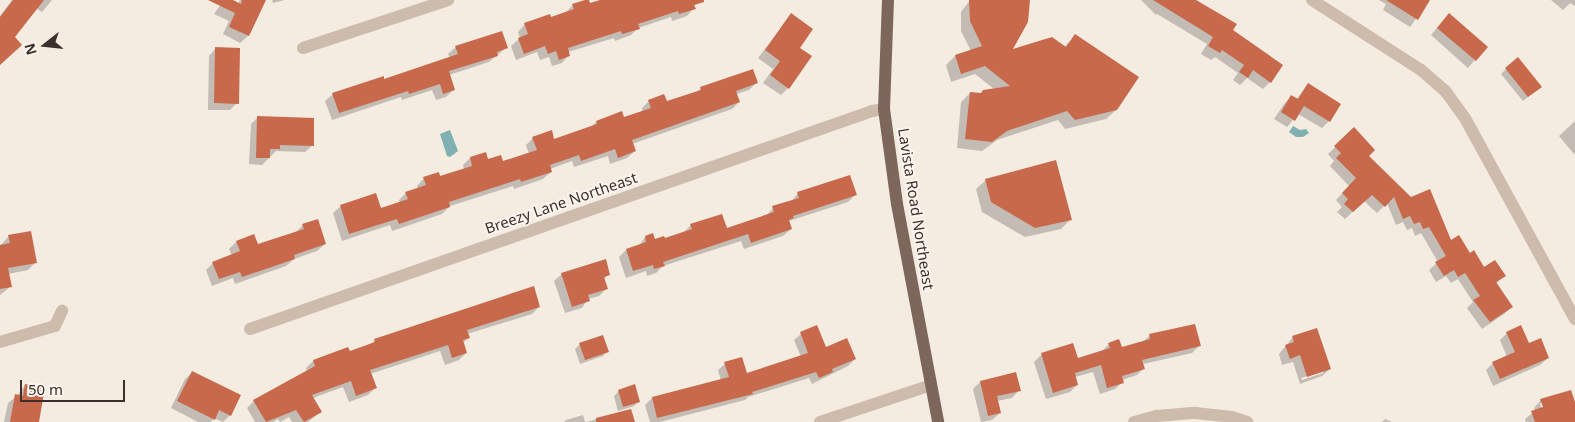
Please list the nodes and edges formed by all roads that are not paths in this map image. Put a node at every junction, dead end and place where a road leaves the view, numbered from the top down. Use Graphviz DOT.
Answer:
graph roads {
  1 [pos="448,0"];
  2 [pos="888,0"];
  3 [pos="1312,0"];
  4 [pos="303,48"];
  5 [pos="884,109"];
  6 [pos="62,310"];
  7 [pos="1575,319"];
  8 [pos="250,329"];
  9 [pos="0,342"];
  10 [pos="931,385"];
  11 [pos="820,422"];
  12 [pos="938,422"];
  13 [pos="1134,422"];
  14 [pos="1246,422"];
  1 -- 4 [label="street"];
  2 -- 5 [label="main road, Lavista Road Northeast"];
  3 -- 7 [label="street"];
  5 -- 8 [label="street, Breezy Lane Northeast"];
  5 -- 10 [label="main road, Lavista Road Northeast"];
  6 -- 9 [label="street"];
  10 -- 11 [label="street"];
  10 -- 12 [label="main road, Lavista Road Northeast"];
  13 -- 14 [label="street"];
}
